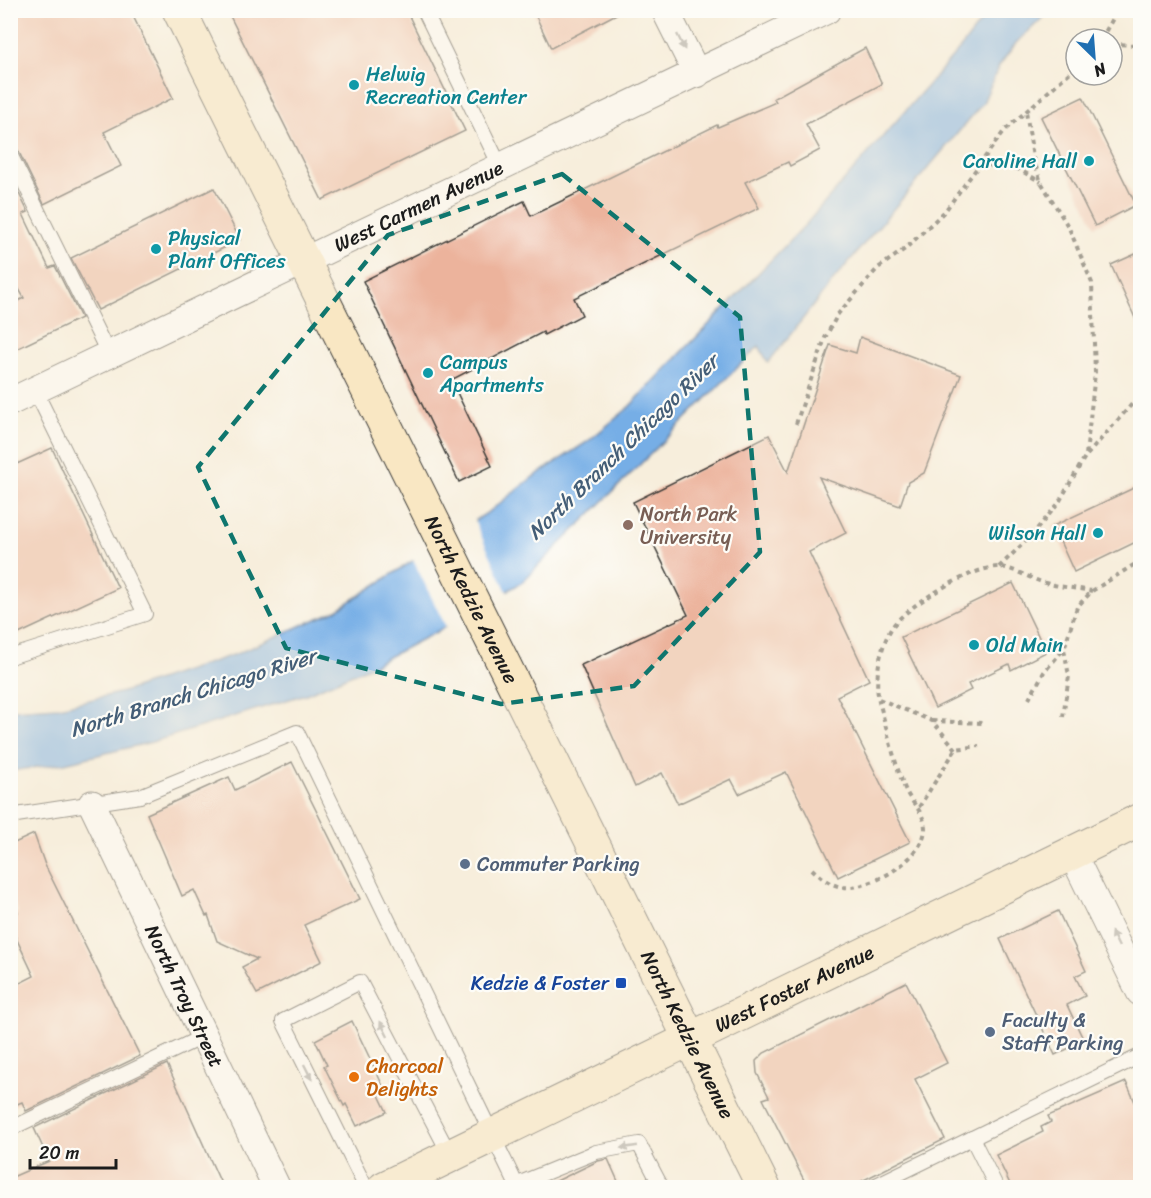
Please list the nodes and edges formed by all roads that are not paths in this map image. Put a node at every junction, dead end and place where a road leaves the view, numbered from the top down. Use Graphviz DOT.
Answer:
graph roads {
  1 [pos="179,10"];
  2 [pos="424,10"];
  3 [pos="665,10"];
  4 [pos="827,10"];
  5 [pos="697,74"];
  6 [pos="10,154"];
  7 [pos="501,168"];
  8 [pos="304,262"];
  9 [pos="109,355"];
  10 [pos="35,390"];
  11 [pos="10,402"];
  12 [pos="10,657"];
  13 [pos="92,804"];
  14 [pos="10,816"];
  15 [pos="1140,820"];
  16 [pos="1072,853"];
  17 [pos="1140,992"];
  18 [pos="204,1036"];
  19 [pos="692,1039"];
  20 [pos="1140,1056"];
  21 [pos="10,1129"];
  22 [pos="493,1135"];
  23 [pos="972,1138"];
  24 [pos="450,1155"];
  25 [pos="518,1186"];
  26 [pos="277,1188"];
  27 [pos="366,1188"];
  28 [pos="384,1188"];
  29 [pos="662,1188"];
  30 [pos="764,1188"];
  31 [pos="870,1188"];
  32 [pos="997,1188"];
  1 -- 8 [label="main road, North Kedzie Avenue"];
  2 -- 7 [label="lane"];
  3 -- 5 [label="street, one-way"];
  4 -- 5 [label="street, West Carmen Avenue"];
  5 -- 7 [label="street, West Carmen Avenue"];
  6 -- 9 [label="lane"];
  7 -- 8 [label="street, West Carmen Avenue"];
  8 -- 9 [label="street, West Carmen Avenue"];
  8 -- 19 [label="main road, North Kedzie Avenue"];
  9 -- 10 [label="street, West Carmen Avenue"];
  10 -- 11 [label="street, West Carmen Avenue"];
  10 -- 12 [label="lane"];
  13 -- 14 [label="lane"];
  13 -- 18 [label="street, North Troy Street"];
  13 -- 22 [label="lane"];
  15 -- 16 [label="main road, West Foster Avenue"];
  17 -- 16 [label="street, one-way"];
  16 -- 19 [label="main road, West Foster Avenue"];
  18 -- 21 [label="lane"];
  18 -- 26 [label="street, North Troy Street"];
  19 -- 22 [label="main road, West Foster Avenue"];
  19 -- 30 [label="main road, North Kedzie Avenue"];
  20 -- 23 [label="lane"];
  22 -- 24 [label="main road, West Foster Avenue"];
  22 -- 25 [label="lane"];
  23 -- 31 [label="lane"];
  23 -- 32 [label="lane"];
  24 -- 27 [label="lane, one-way"];
  24 -- 28 [label="main road, West Foster Avenue"];
  29 -- 25 [label="lane, one-way"];
}
